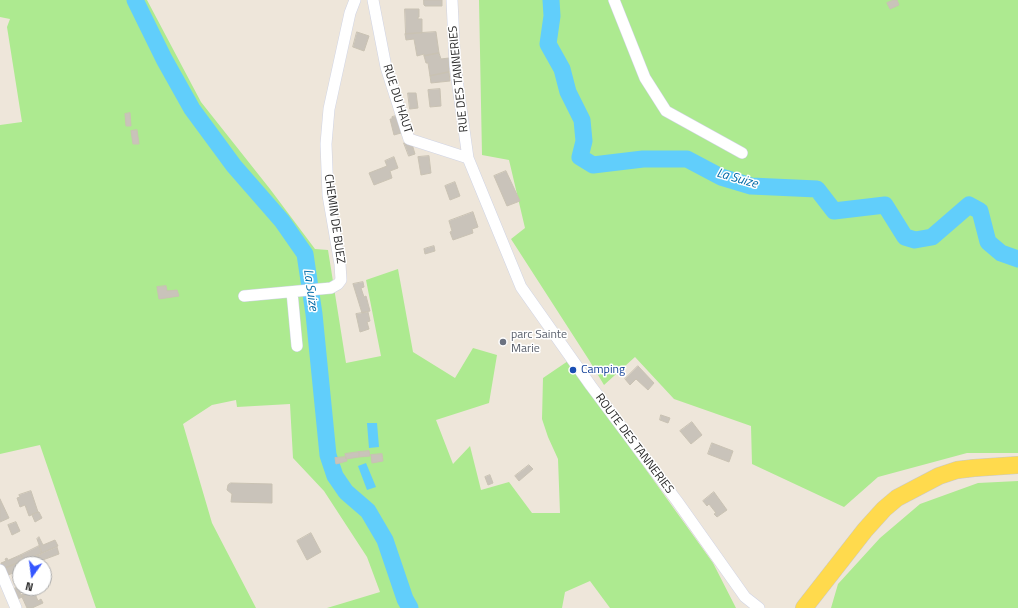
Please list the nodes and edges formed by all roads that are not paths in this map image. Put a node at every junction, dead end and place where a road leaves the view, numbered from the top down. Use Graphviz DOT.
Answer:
graph roads {
  1 [pos="355,0"];
  2 [pos="372,0"];
  3 [pos="452,0"];
  4 [pos="614,0"];
  5 [pos="742,153"];
  6 [pos="468,158"];
  7 [pos="292,292"];
  8 [pos="244,296"];
  9 [pos="297,346"];
  10 [pos="1018,465"];
  11 [pos="0,570"];
  12 [pos="746,603"];
  13 [pos="16,608"];
  14 [pos="759,608"];
  15 [pos="804,608"];
  1 -- 7 [label="street, CHEMIN DE BUEZ"];
  2 -- 6 [label="street, RUE DU HAUT"];
  3 -- 6 [label="street, RUE DES TANNERIES"];
  4 -- 5 [label="street"];
  6 -- 12 [label="street, ROUTE DES TANNERIES"];
  7 -- 8 [label="street, CHEMIN DE BUEZ"];
  7 -- 9 [label="street"];
  10 -- 15 [label="main road"];
  11 -- 13 [label="street"];
  12 -- 14 [label="street, ROUTE DES TANNERIES"];
}
